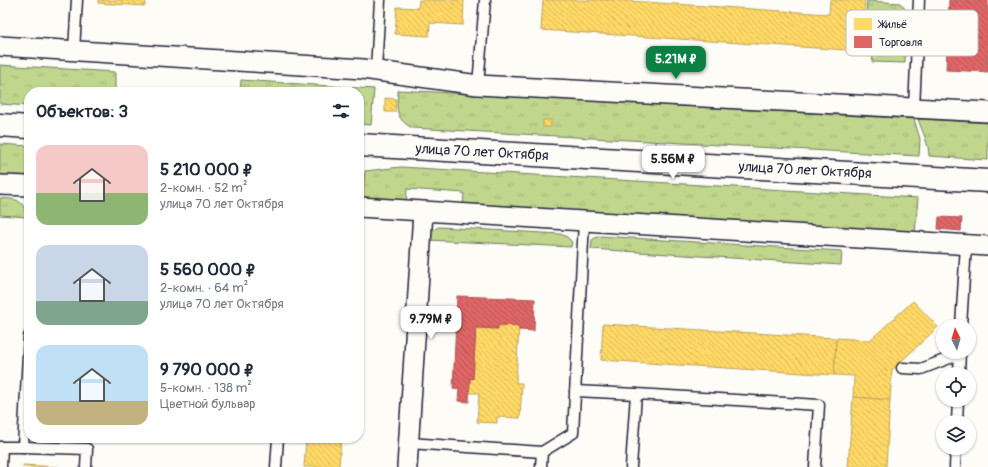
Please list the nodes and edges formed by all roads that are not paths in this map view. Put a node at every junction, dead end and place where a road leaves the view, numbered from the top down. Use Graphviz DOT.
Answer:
graph roads {
  1 [pos="76,0"];
  2 [pos="380,0"];
  3 [pos="485,0"];
  4 [pos="918,0"];
  5 [pos="918,10"];
  6 [pos="0,46"];
  7 [pos="74,50"];
  8 [pos="916,56"];
  9 [pos="376,70"];
  10 [pos="478,85"];
  11 [pos="914,108"];
  12 [pos="988,112"];
  13 [pos="0,125"];
  14 [pos="24,127"];
  15 [pos="364,145"];
  16 [pos="988,181"];
  17 [pos="0,185"];
  18 [pos="24,186"];
  19 [pos="364,208"];
  20 [pos="423,212"];
  21 [pos="584,222"];
  22 [pos="966,245"];
  23 [pos="988,246"];
  24 [pos="961,319"];
  25 [pos="945,359"];
  26 [pos="902,368"];
  27 [pos="575,391"];
  28 [pos="636,394"];
  29 [pos="24,430"];
  30 [pos="278,443"];
  31 [pos="409,443"];
  32 [pos="1,447"];
  33 [pos="23,447"];
  34 [pos="542,452"];
  35 [pos="956,455"];
  36 [pos="0,467"];
  37 [pos="86,467"];
  38 [pos="276,467"];
  39 [pos="407,467"];
  40 [pos="541,467"];
  41 [pos="631,467"];
  42 [pos="815,467"];
  43 [pos="955,467"];
  1 -- 7 [label="lane"];
  2 -- 9 [label="lane"];
  3 -- 10 [label="lane"];
  4 -- 5 [label="lane"];
  6 -- 7 [label="street"];
  7 -- 9 [label="street"];
  8 -- 11 [label="lane"];
  9 -- 10 [label="street"];
  10 -- 11 [label="street"];
  11 -- 12 [label="street"];
  13 -- 14 [label="main road"];
  15 -- 16 [label="main road, улица 70 лет Октября"];
  17 -- 18 [label="street"];
  19 -- 20 [label="street"];
  20 -- 21 [label="street"];
  20 -- 31 [label="street"];
  21 -- 22 [label="street"];
  21 -- 27 [label="lane"];
  22 -- 23 [label="street"];
  22 -- 24 [label="lane"];
  25 -- 26 [label="lane"];
  27 -- 28 [label="lane"];
  27 -- 34 [label="lane"];
  28 -- 41 [label="lane"];
  28 -- 42 [label="lane"];
  29 -- 33 [label="lane"];
  30 -- 38 [label="lane"];
  31 -- 34 [label="lane"];
  31 -- 39 [label="street"];
  32 -- 33 [label="lane"];
  32 -- 36 [label="lane"];
  33 -- 37 [label="lane"];
  34 -- 40 [label="lane"];
  35 -- 43 [label="lane"];
}
